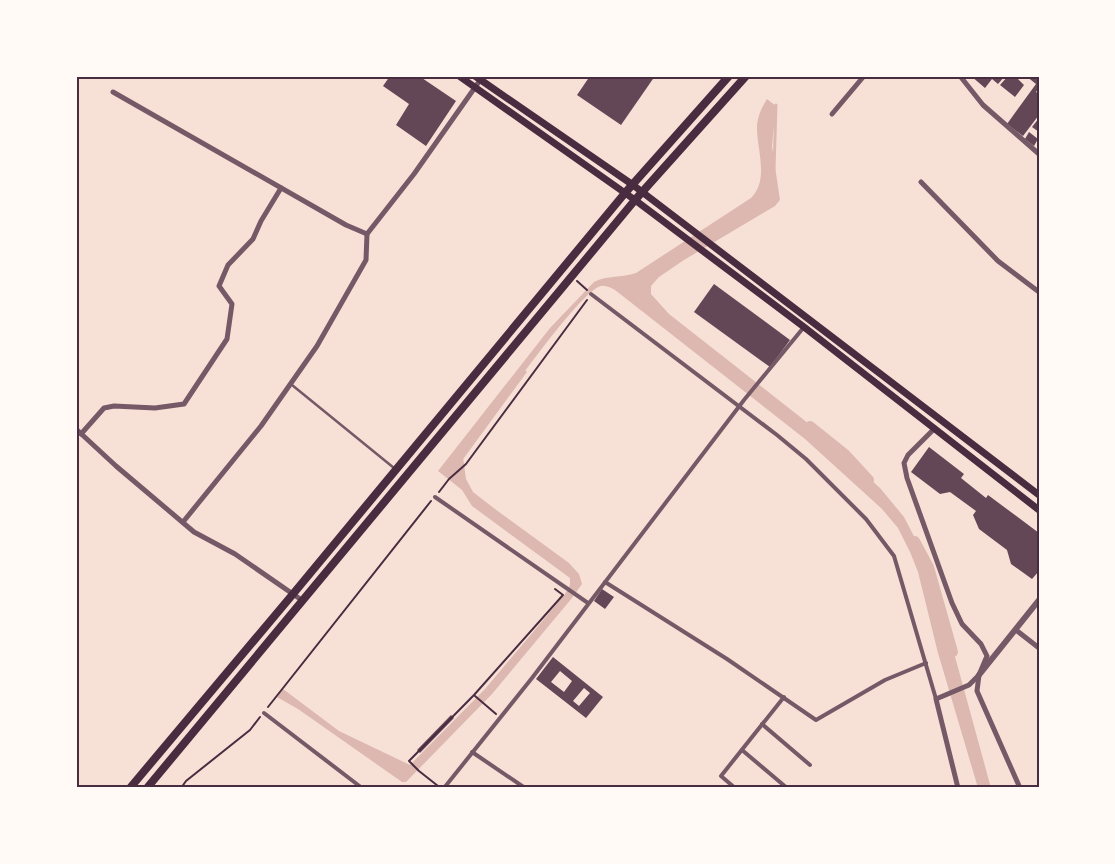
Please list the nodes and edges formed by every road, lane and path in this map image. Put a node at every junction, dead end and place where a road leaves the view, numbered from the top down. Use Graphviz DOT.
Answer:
graph roads {
  1 [pos="459,76"];
  2 [pos="729,76"];
  3 [pos="746,76"];
  4 [pos="853,76"];
  5 [pos="864,76"];
  6 [pos="960,76"];
  7 [pos="479,77"];
  8 [pos="860,82"];
  9 [pos="475,88"];
  10 [pos="113,92"];
  11 [pos="832,114"];
  12 [pos="1039,154"];
  13 [pos="921,182"];
  14 [pos="633,185"];
  15 [pos="281,188"];
  16 [pos="642,192"];
  17 [pos="625,193"];
  18 [pos="635,200"];
  19 [pos="367,234"];
  20 [pos="1039,292"];
  21 [pos="592,294"];
  22 [pos="804,327"];
  23 [pos="290,384"];
  24 [pos="740,406"];
  25 [pos="935,428"];
  26 [pos="76,429"];
  27 [pos="81,434"];
  28 [pos="397,470"];
  29 [pos="1039,495"];
  30 [pos="435,497"];
  31 [pos="1039,510"];
  32 [pos="183,522"];
  33 [pos="605,582"];
  34 [pos="560,583"];
  35 [pos="293,594"];
  36 [pos="1039,600"];
  37 [pos="303,601"];
  38 [pos="588,603"];
  39 [pos="1016,630"];
  40 [pos="1039,648"];
  41 [pos="926,663"];
  42 [pos="979,675"];
  43 [pos="474,695"];
  44 [pos="784,697"];
  45 [pos="939,698"];
  46 [pos="264,713"];
  47 [pos="500,717"];
  48 [pos="762,724"];
  49 [pos="742,750"];
  50 [pos="472,752"];
  51 [pos="170,761"];
  52 [pos="810,765"];
  53 [pos="147,768"];
  54 [pos="132,786"];
  55 [pos="124,788"];
  56 [pos="147,788"];
  57 [pos="153,788"];
  58 [pos="181,788"];
  59 [pos="362,788"];
  60 [pos="443,788"];
  61 [pos="525,788"];
  62 [pos="735,788"];
  63 [pos="787,788"];
  64 [pos="958,788"];
  65 [pos="1020,788"];
  1 -- 9 [label="main road"];
  2 -- 14 [label="main road"];
  3 -- 16 [label="main road"];
  4 -- 8 [label="street"];
  5 -- 8 [label="street"];
  6 -- 12 [label="street"];
  7 -- 9 [label="street"];
  7 -- 14 [label="main road"];
  8 -- 11 [label="street"];
  9 -- 17 [label="main road"];
  9 -- 19 [label="street"];
  10 -- 15 [label="street"];
  13 -- 20 [label="street"];
  14 -- 16 [label="main road"];
  14 -- 17 [label="main road"];
  15 -- 19 [label="street"];
  15 -- 27 [label="street"];
  16 -- 18 [label="main road"];
  16 -- 29 [label="main road"];
  17 -- 18 [label="main road"];
  17 -- 28 [label="main road"];
  18 -- 22 [label="main road"];
  18 -- 37 [label="main road"];
  19 -- 23 [label="street"];
  21 -- 24 [label="street"];
  21 -- 30 [label="path"];
  22 -- 24 [label="street"];
  22 -- 25 [label="main road"];
  23 -- 28 [label="lane"];
  23 -- 32 [label="street"];
  24 -- 33 [label="street"];
  24 -- 41 [label="street"];
  25 -- 31 [label="main road"];
  25 -- 42 [label="street"];
  26 -- 27 [label="street"];
  27 -- 32 [label="street"];
  28 -- 35 [label="main road"];
  30 -- 34 [label="street"];
  30 -- 46 [label="path"];
  32 -- 35 [label="street"];
  33 -- 38 [label="street"];
  33 -- 44 [label="street"];
  34 -- 38 [label="street"];
  34 -- 43 [label="path"];
  35 -- 37 [label="street"];
  35 -- 53 [label="main road"];
  36 -- 39 [label="street"];
  37 -- 51 [label="main road"];
  38 -- 47 [label="street"];
  39 -- 40 [label="street"];
  39 -- 42 [label="street"];
  41 -- 44 [label="street"];
  41 -- 45 [label="street"];
  42 -- 45 [label="street"];
  42 -- 65 [label="street"];
  43 -- 47 [label="path"];
  43 -- 60 [label="path"];
  44 -- 48 [label="street"];
  45 -- 64 [label="street"];
  46 -- 58 [label="path"];
  46 -- 59 [label="street"];
  47 -- 50 [label="street"];
  48 -- 49 [label="street"];
  48 -- 52 [label="street"];
  49 -- 62 [label="street"];
  49 -- 63 [label="street"];
  50 -- 60 [label="street"];
  50 -- 61 [label="street"];
  51 -- 56 [label="main road"];
  51 -- 57 [label="main road"];
  53 -- 54 [label="main road"];
  53 -- 55 [label="main road"];
}
